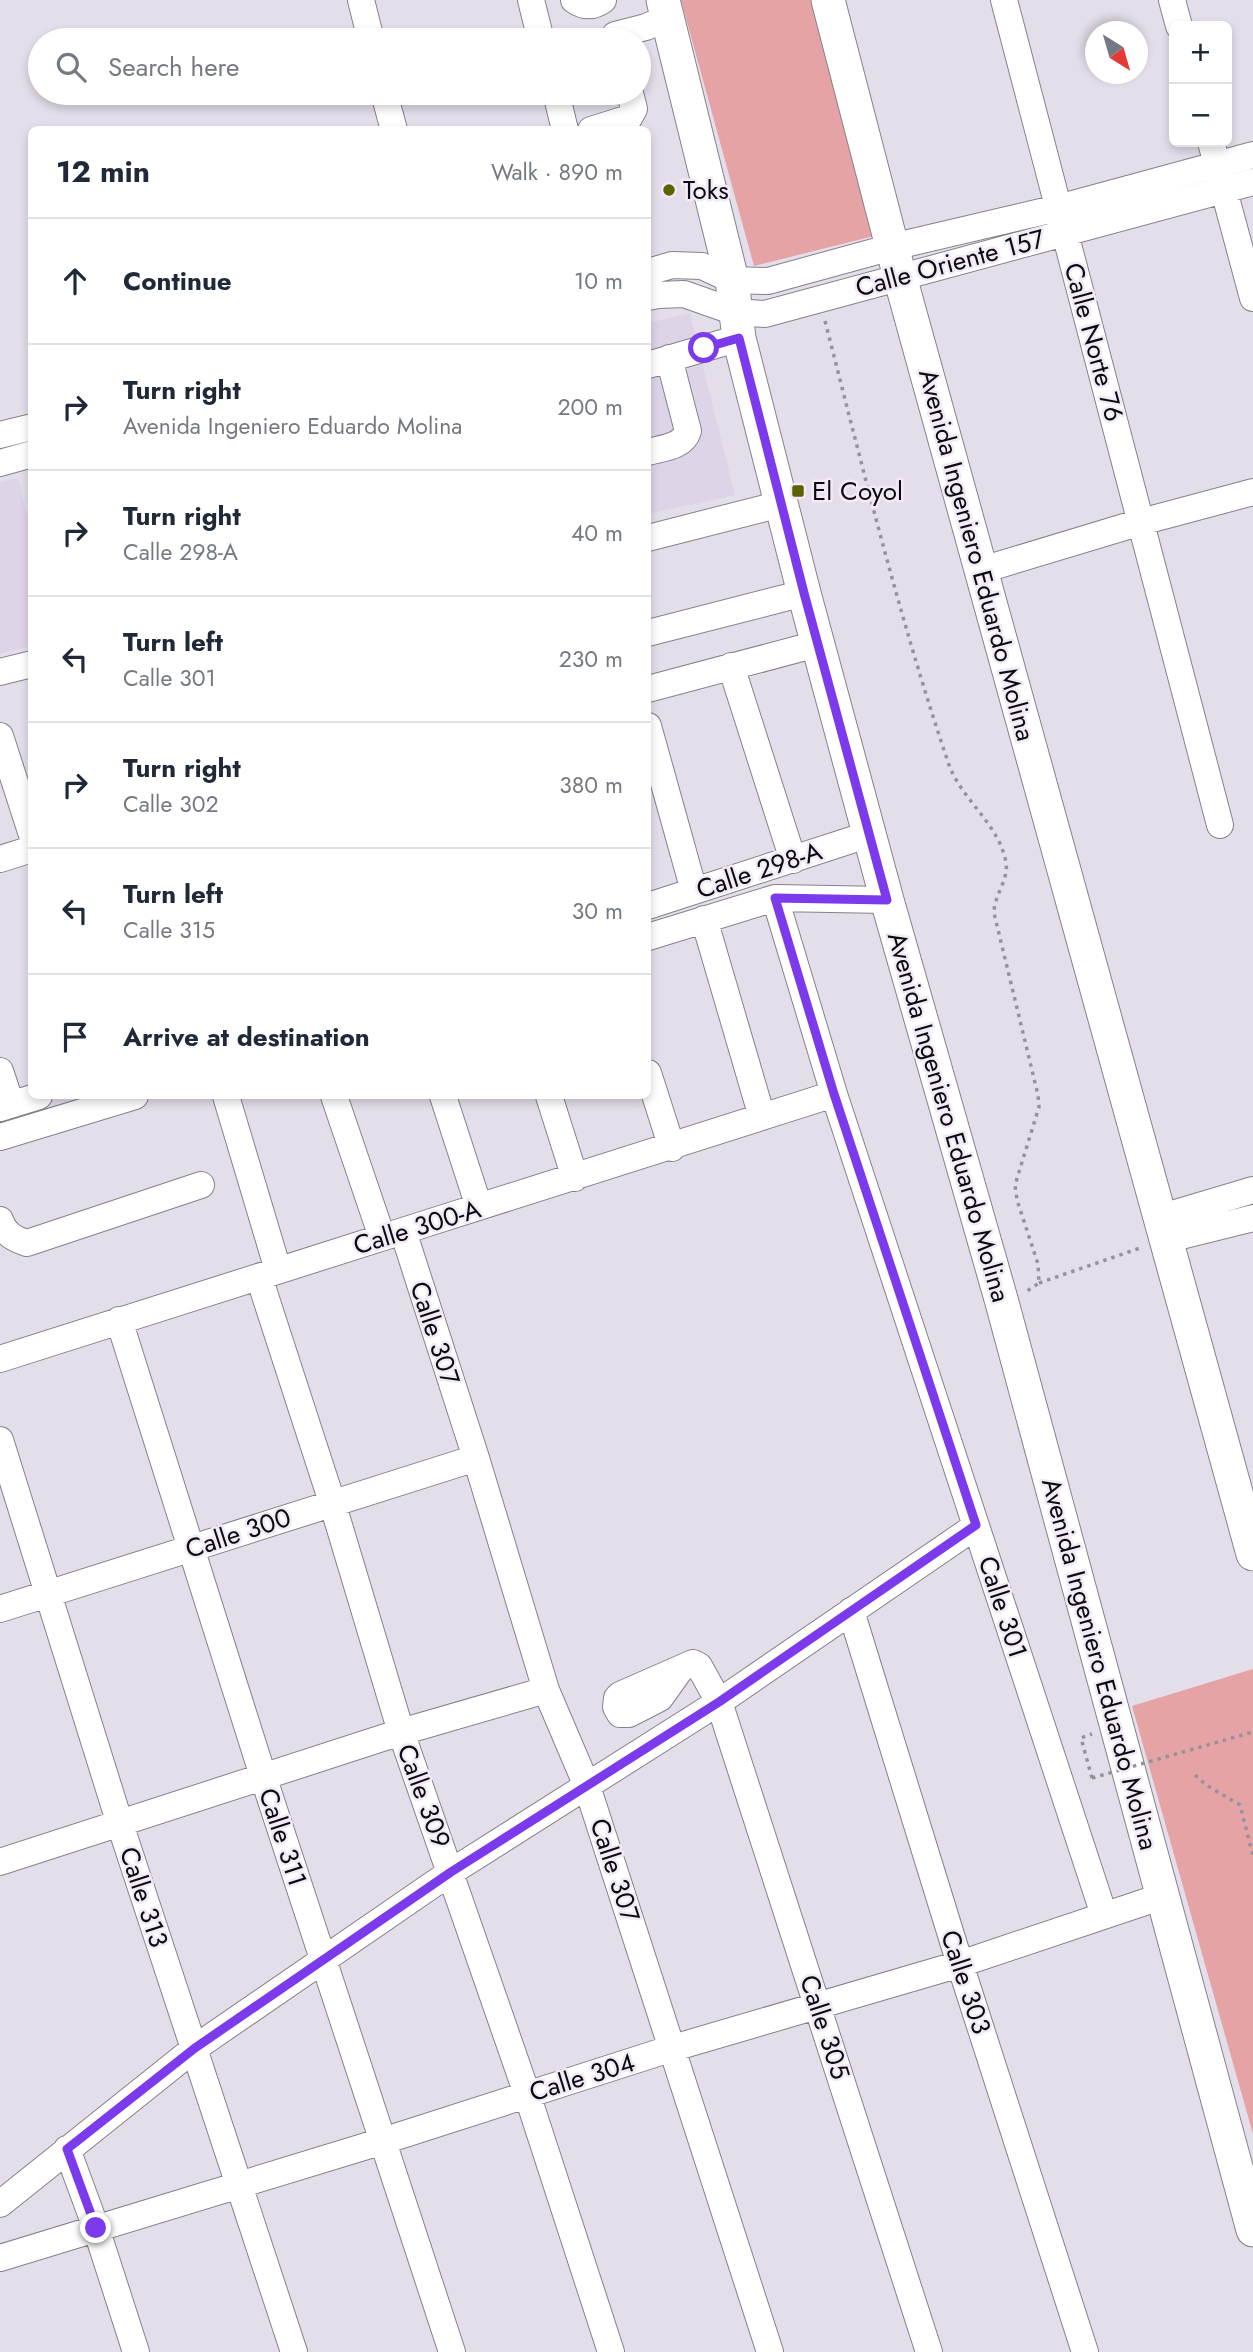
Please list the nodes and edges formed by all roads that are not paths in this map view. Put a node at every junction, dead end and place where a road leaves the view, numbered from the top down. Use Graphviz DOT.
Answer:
graph roads {
  1 [pos="361,0"];
  2 [pos="531,0"];
  3 [pos="574,0"];
  4 [pos="603,0"];
  5 [pos="828,0"];
  6 [pos="1004,0"];
  7 [pos="1172,0"];
  8 [pos="665,9"];
  9 [pos="1178,21"];
  10 [pos="368,28"];
  11 [pos="538,28"];
  12 [pos="643,28"];
  13 [pos="387,105"];
  14 [pos="560,105"];
  15 [pos="634,105"];
  16 [pos="393,126"];
  17 [pos="564,126"];
  18 [pos="603,126"];
  19 [pos="1253,155"];
  20 [pos="1217,166"];
  21 [pos="1253,182"];
  22 [pos="1061,220"];
  23 [pos="896,262"];
  24 [pos="651,270"];
  25 [pos="651,297"];
  26 [pos="1253,298"];
  27 [pos="735,310"];
  28 [pos="658,361"];
  29 [pos="28,428"];
  30 [pos="0,435"];
  31 [pos="651,451"];
  32 [pos="28,455"];
  33 [pos="0,463"];
  34 [pos="1253,492"];
  35 [pos="781,504"];
  36 [pos="1141,522"];
  37 [pos="651,537"];
  38 [pos="982,570"];
  39 [pos="804,593"];
  40 [pos="651,632"];
  41 [pos="817,644"];
  42 [pos="28,665"];
  43 [pos="731,666"];
  44 [pos="0,672"];
  45 [pos="651,688"];
  46 [pos="0,736"];
  47 [pos="651,737"];
  48 [pos="28,823"];
  49 [pos="1220,825"];
  50 [pos="870,834"];
  51 [pos="28,850"];
  52 [pos="0,859"];
  53 [pos="793,860"];
  54 [pos="694,891"];
  55 [pos="775,898"];
  56 [pos="887,900"];
  57 [pos="651,905"];
  58 [pos="704,919"];
  59 [pos="651,936"];
  60 [pos="0,1071"];
  61 [pos="651,1082"];
  62 [pos="834,1094"];
  63 [pos="29,1099"];
  64 [pos="125,1099"];
  65 [pos="227,1099"];
  66 [pos="335,1099"];
  67 [pos="444,1099"];
  68 [pos="550,1099"];
  69 [pos="6,1106"];
  70 [pos="762,1117"];
  71 [pos="0,1137"];
  72 [pos="672,1147"];
  73 [pos="575,1178"];
  74 [pos="201,1185"];
  75 [pos="1253,1190"];
  76 [pos="479,1207"];
  77 [pos="1253,1218"];
  78 [pos="0,1220"];
  79 [pos="1162,1229"];
  80 [pos="392,1234"];
  81 [pos="269,1274"];
  82 [pos="119,1320"];
  83 [pos="0,1359"];
  84 [pos="0,1440"];
  85 [pos="476,1458"];
  86 [pos="332,1502"];
  87 [pos="976,1525"];
  88 [pos="190,1549"];
  89 [pos="1253,1554"];
  90 [pos="48,1593"];
  91 [pos="0,1609"];
  92 [pos="851,1611"];
  93 [pos="680,1670"];
  94 [pos="546,1690"];
  95 [pos="719,1702"];
  96 [pos="401,1732"];
  97 [pos="263,1776"];
  98 [pos="587,1786"];
  99 [pos="120,1824"];
  100 [pos="0,1862"];
  101 [pos="451,1872"];
  102 [pos="1163,1896"];
  103 [pos="1104,1915"];
  104 [pos="323,1960"];
  105 [pos="960,1964"];
  106 [pos="818,2006"];
  107 [pos="195,2048"];
  108 [pos="673,2049"];
  109 [pos="527,2094"];
  110 [pos="383,2141"];
  111 [pos="67,2149"];
  112 [pos="240,2185"];
  113 [pos="0,2204"];
  114 [pos="96,2228"];
  115 [pos="1253,2230"];
  116 [pos="0,2258"];
  117 [pos="136,2352"];
  118 [pos="294,2352"];
  119 [pos="452,2352"];
  120 [pos="611,2352"];
  121 [pos="770,2352"];
  122 [pos="929,2352"];
  123 [pos="1085,2352"];
  1 -- 10 [label="street"];
  2 -- 11 [label="street"];
  3 -- 4 [label="street"];
  5 -- 23 [label="main road, Avenida Ingeniero Eduardo Molina"];
  6 -- 22 [label="street, Calle Norte 76"];
  7 -- 9 [label="street"];
  8 -- 12 [label="street"];
  8 -- 27 [label="main road, Avenida Ingeniero Eduardo Molina"];
  13 -- 16 [label="street"];
  14 -- 17 [label="street"];
  15 -- 18 [label="street"];
  19 -- 20 [label="street, Calle Oriente 157"];
  20 -- 21 [label="street, Calle Oriente 157"];
  20 -- 22 [label="street, Calle Oriente 157"];
  20 -- 26 [label="street"];
  22 -- 23 [label="street, Calle Oriente 157"];
  22 -- 36 [label="street, Calle Norte 76"];
  23 -- 27 [label="street, Calle Oriente 157"];
  23 -- 27 [label="street, Calle Oriente 157"];
  23 -- 38 [label="main road, Avenida Ingeniero Eduardo Molina"];
  24 -- 27 [label="street, Calle Oriente 157"];
  25 -- 27 [label="street, Calle Oriente 157"];
  27 -- 28 [label="street"];
  27 -- 35 [label="main road, Avenida Ingeniero Eduardo Molina"];
  28 -- 31 [label="street"];
  29 -- 30 [label="street"];
  32 -- 33 [label="street"];
  34 -- 36 [label="street"];
  35 -- 37 [label="street"];
  35 -- 39 [label="main road, Avenida Ingeniero Eduardo Molina"];
  36 -- 38 [label="street"];
  36 -- 49 [label="street, Calle Norte 76"];
  38 -- 79 [label="main road, Avenida Ingeniero Eduardo Molina"];
  39 -- 40 [label="street"];
  39 -- 41 [label="main road, Avenida Ingeniero Eduardo Molina"];
  41 -- 43 [label="street"];
  41 -- 50 [label="main road, Avenida Ingeniero Eduardo Molina"];
  42 -- 44 [label="street"];
  43 -- 45 [label="street"];
  43 -- 53 [label="street"];
  46 -- 48 [label="street"];
  47 -- 54 [label="street"];
  50 -- 53 [label="street, Calle 298-A"];
  50 -- 56 [label="main road, Avenida Ingeniero Eduardo Molina"];
  51 -- 52 [label="street"];
  53 -- 54 [label="street, Calle 298-A"];
  54 -- 57 [label="street, Calle 298-A"];
  55 -- 56 [label="street, Calle 298-A"];
  55 -- 58 [label="street, Calle 298-A"];
  55 -- 62 [label="street, Calle 301"];
  56 -- 102 [label="main road, Avenida Ingeniero Eduardo Molina"];
  58 -- 59 [label="street, Calle 298-A"];
  58 -- 70 [label="street"];
  60 -- 69 [label="street"];
  61 -- 72 [label="street"];
  62 -- 70 [label="street, Calle 300-A"];
  62 -- 87 [label="street, Calle 301"];
  63 -- 69 [label="street"];
  64 -- 71 [label="street"];
  65 -- 81 [label="street, Calle 309"];
  66 -- 80 [label="street, Calle 307"];
  67 -- 76 [label="street"];
  68 -- 73 [label="street"];
  70 -- 72 [label="street, Calle 300-A"];
  72 -- 73 [label="street, Calle 300-A"];
  73 -- 76 [label="street, Calle 300-A"];
  74 -- 78 [label="street"];
  75 -- 79 [label="street"];
  76 -- 80 [label="street, Calle 300-A"];
  77 -- 79 [label="street"];
  79 -- 89 [label="main road, Avenida Ingeniero Eduardo Molina"];
  80 -- 81 [label="street, Calle 300-A"];
  80 -- 85 [label="street, Calle 307"];
  81 -- 82 [label="street, Calle 300-A"];
  81 -- 86 [label="street, Calle 309"];
  82 -- 83 [label="street, Calle 300-A"];
  82 -- 88 [label="street, Calle 311"];
  84 -- 90 [label="street, Calle 313"];
  85 -- 86 [label="street, Calle 300"];
  85 -- 94 [label="street, Calle 307"];
  86 -- 88 [label="street, Calle 300"];
  86 -- 96 [label="street, Calle 309"];
  87 -- 92 [label="street"];
  87 -- 103 [label="street, Calle 301"];
  88 -- 90 [label="street, Calle 300"];
  88 -- 97 [label="street, Calle 311"];
  90 -- 91 [label="street, Calle 300"];
  90 -- 99 [label="street, Calle 313"];
  92 -- 95 [label="street"];
  92 -- 105 [label="street, Calle 303"];
  93 -- 95 [label="street, Calle 305"];
  94 -- 96 [label="street"];
  94 -- 98 [label="street, Calle 307"];
  95 -- 98 [label="street"];
  95 -- 106 [label="street, Calle 305"];
  96 -- 97 [label="street"];
  96 -- 101 [label="street, Calle 309"];
  97 -- 99 [label="street"];
  97 -- 104 [label="street, Calle 311"];
  98 -- 101 [label="street"];
  98 -- 108 [label="street, Calle 307"];
  99 -- 100 [label="street"];
  99 -- 107 [label="street, Calle 313"];
  101 -- 104 [label="street"];
  101 -- 109 [label="street, Calle 309"];
  102 -- 103 [label="street, Calle 304"];
  102 -- 115 [label="main road, Avenida Ingeniero Eduardo Molina"];
  103 -- 105 [label="street, Calle 304"];
  104 -- 107 [label="street"];
  104 -- 110 [label="street, Calle 311"];
  105 -- 106 [label="street, Calle 304"];
  105 -- 123 [label="street, Calle 303"];
  106 -- 108 [label="street, Calle 304"];
  106 -- 122 [label="street, Calle 305"];
  107 -- 111 [label="street"];
  107 -- 112 [label="street, Calle 313"];
  108 -- 109 [label="street, Calle 304"];
  108 -- 121 [label="street, Calle 307"];
  109 -- 110 [label="street, Calle 304"];
  109 -- 120 [label="street, Calle 309"];
  110 -- 112 [label="street, Calle 304"];
  110 -- 119 [label="street, Calle 311"];
  111 -- 113 [label="street"];
  111 -- 114 [label="street"];
  112 -- 114 [label="street, Calle 304"];
  112 -- 118 [label="street, Calle 313"];
  114 -- 116 [label="street, Calle 304"];
  114 -- 117 [label="street"];
}
